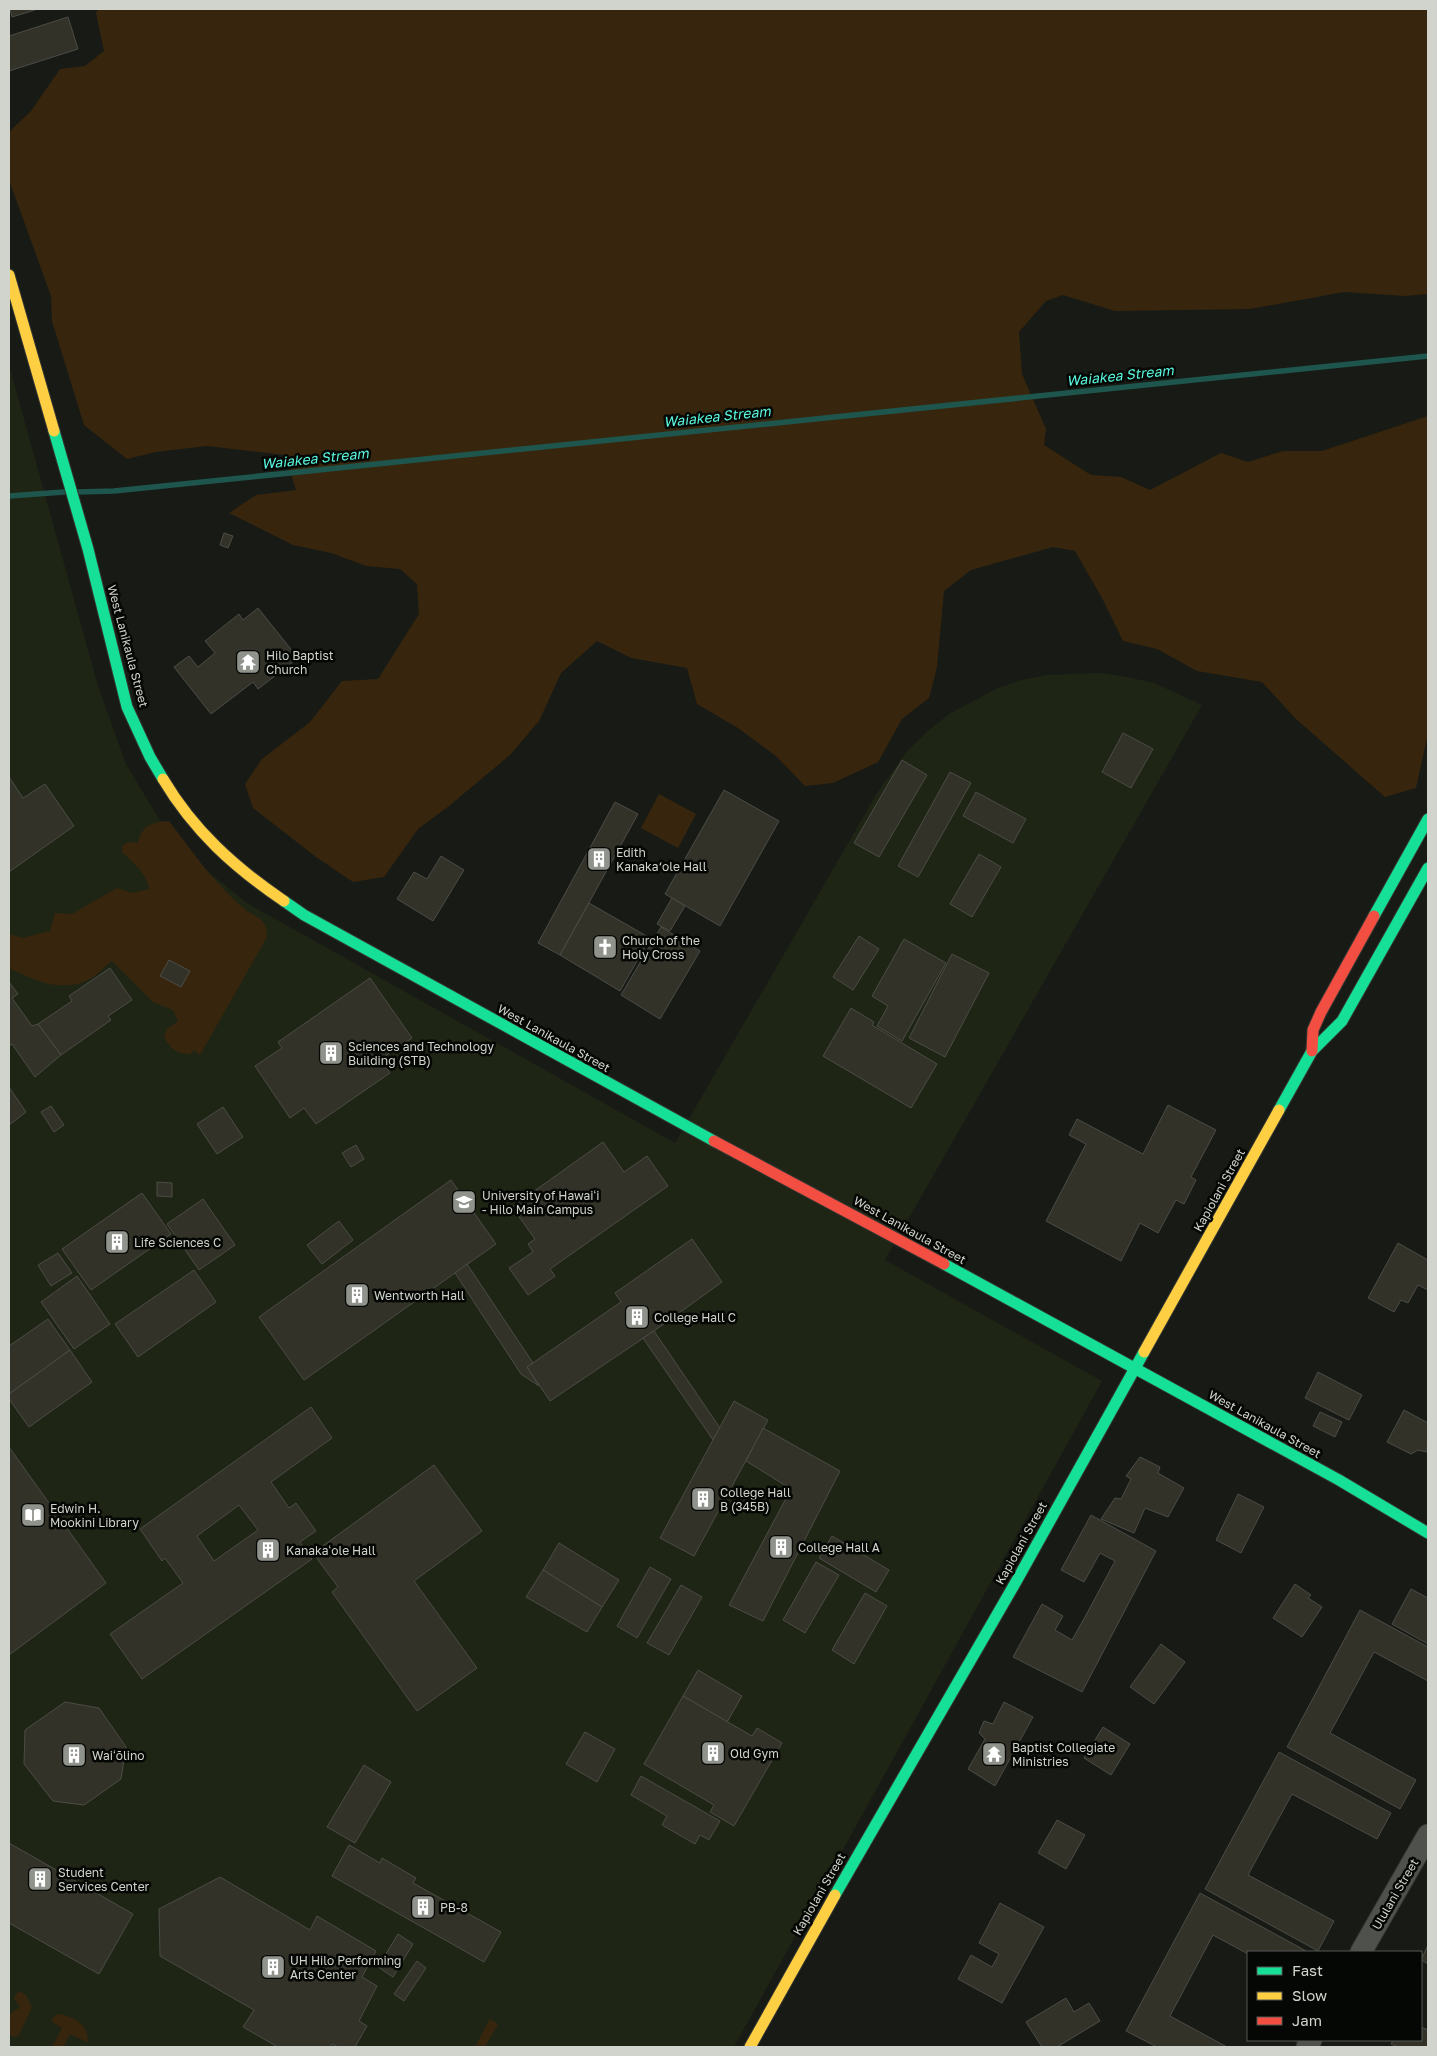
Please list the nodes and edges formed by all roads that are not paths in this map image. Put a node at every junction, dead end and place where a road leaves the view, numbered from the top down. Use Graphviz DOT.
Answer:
graph roads {
  1 [pos="9,275"];
  2 [pos="1428,818"];
  3 [pos="1428,868"];
  4 [pos="1312,1051"];
  5 [pos="1135,1369"];
  6 [pos="1428,1533"];
  7 [pos="1428,1835"];
  8 [pos="1362,1951"];
  9 [pos="750,2047"];
  1 -- 5 [label="street, West Lanikaula Street"];
  2 -- 4 [label="street, Kapiolani Street"];
  3 -- 4 [label="street, Kapiolani Street"];
  4 -- 5 [label="street, Kapiolani Street"];
  5 -- 6 [label="street, West Lanikaula Street"];
  5 -- 9 [label="street, Kapiolani Street"];
  7 -- 8 [label="street, Ululani Street"];
}
